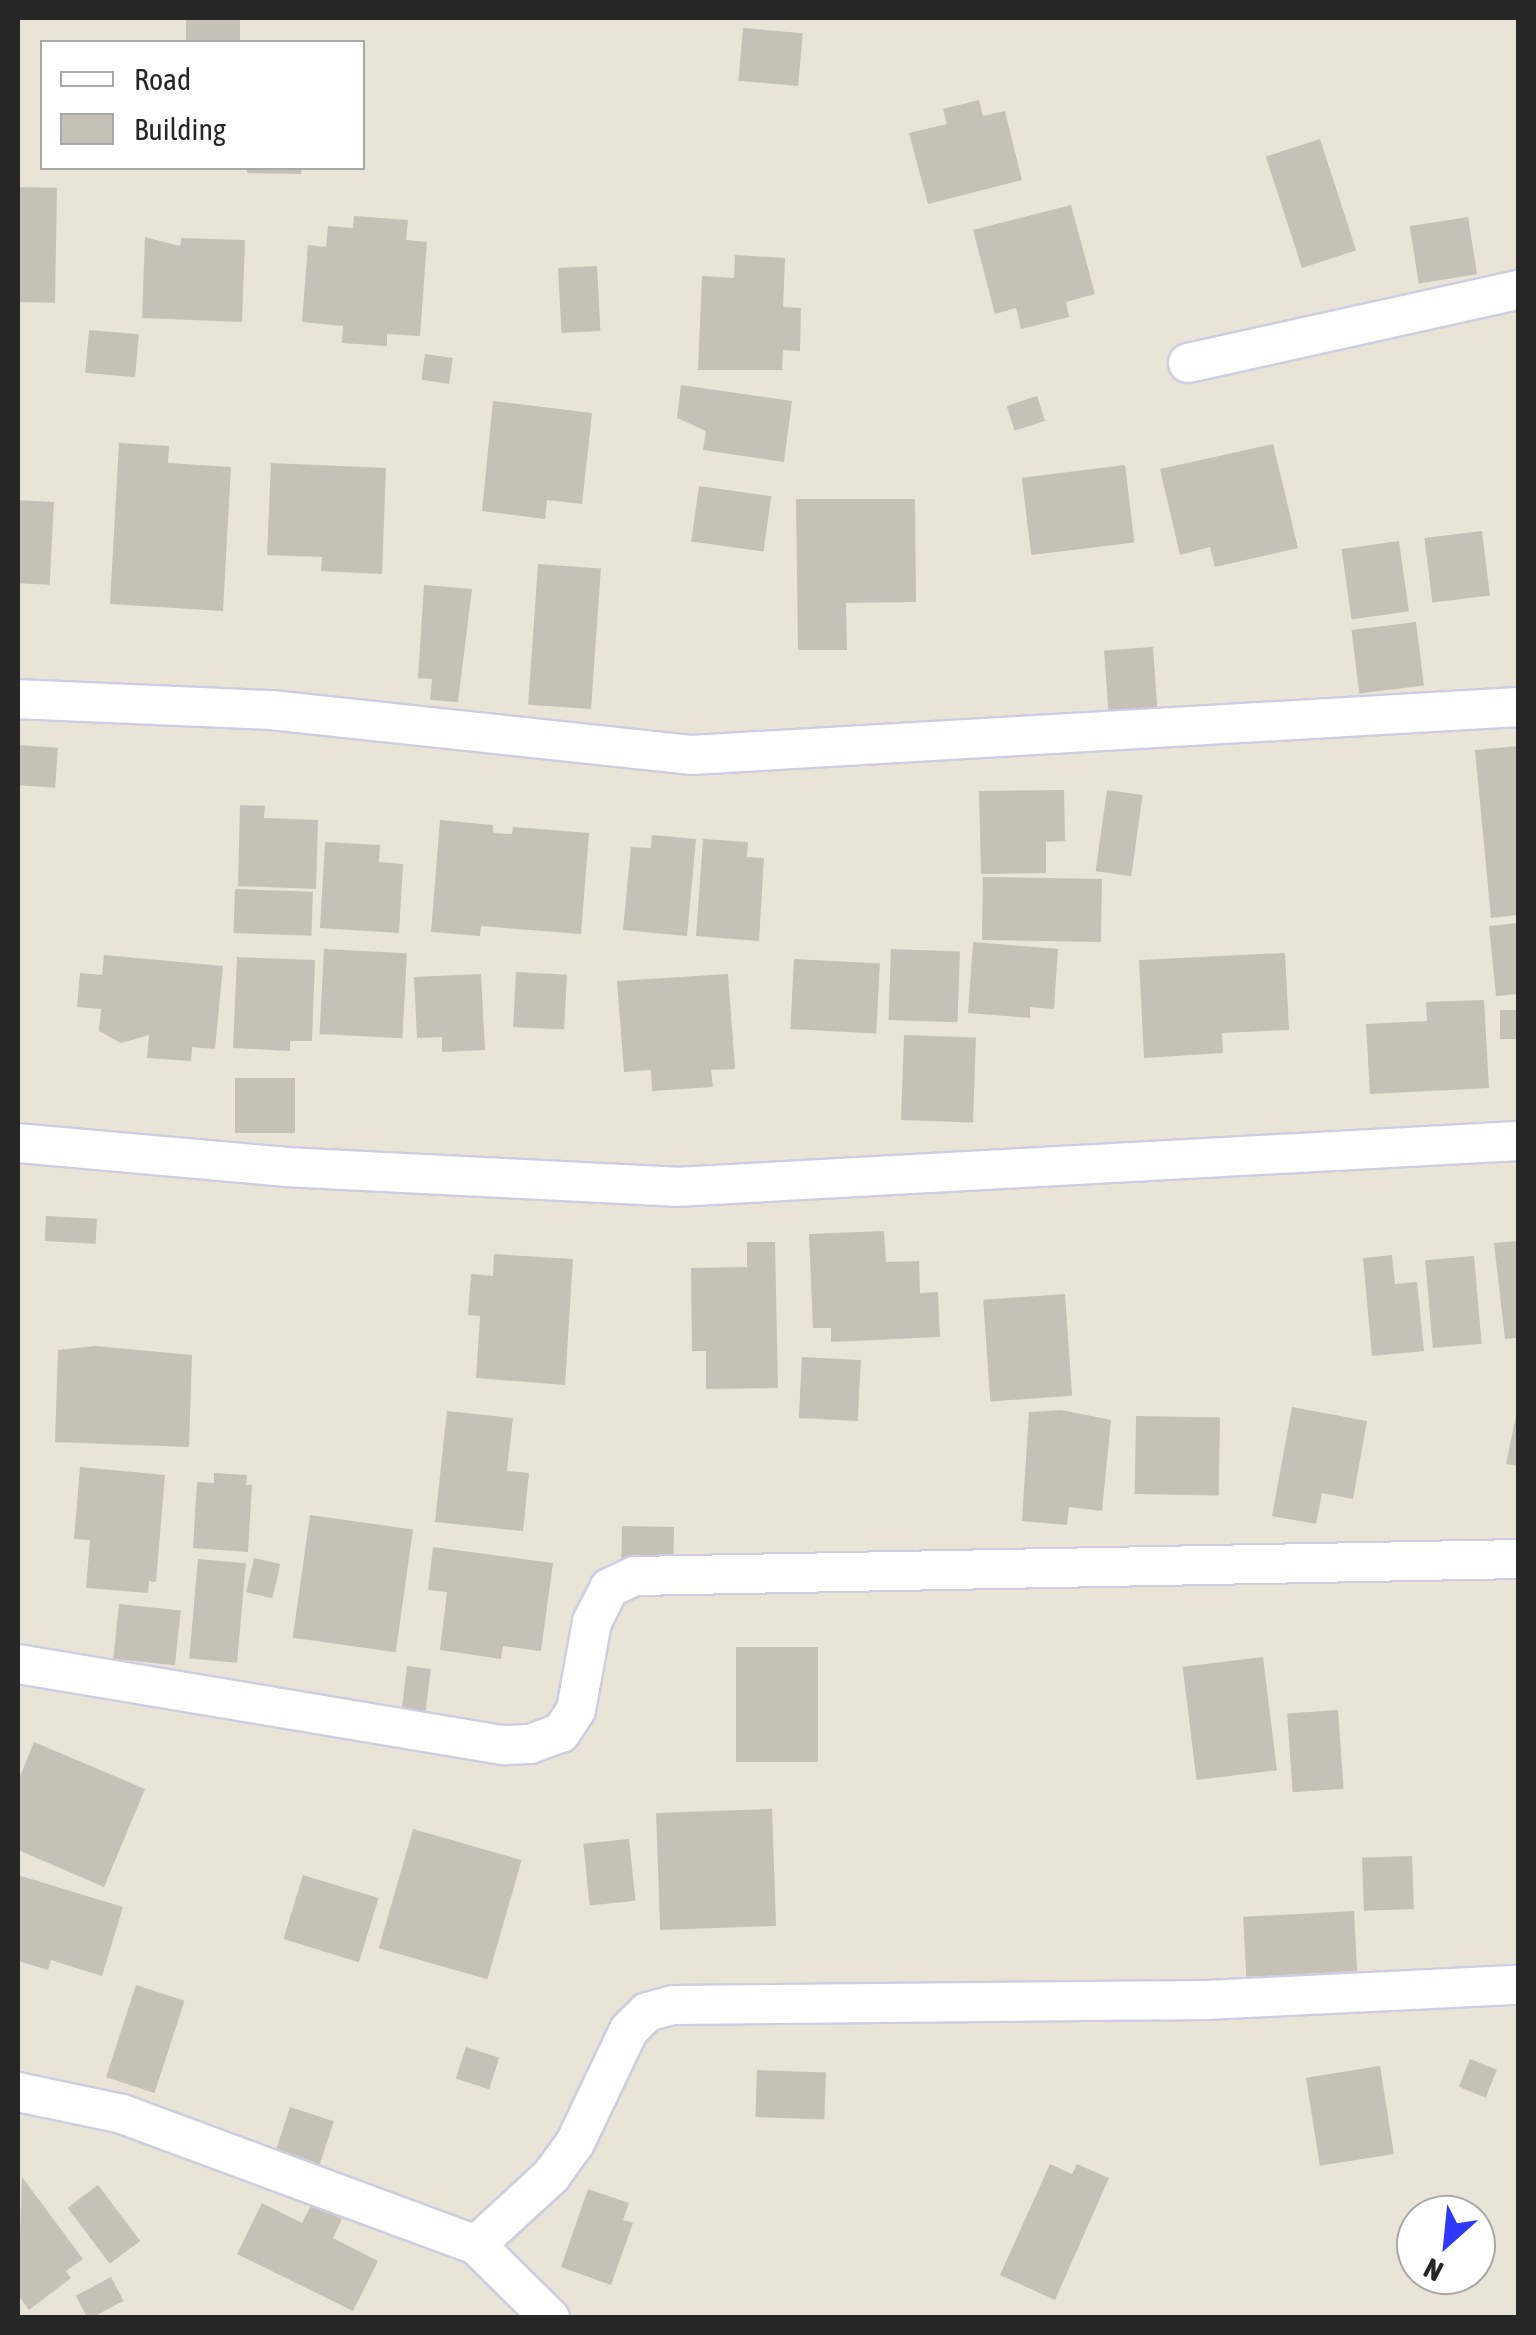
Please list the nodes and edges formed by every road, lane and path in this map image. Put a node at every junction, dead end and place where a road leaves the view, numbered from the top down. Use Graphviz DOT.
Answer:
graph roads {
  1 [pos="1518,290"];
  2 [pos="1188,363"];
  3 [pos="18,699"];
  4 [pos="1518,708"];
  5 [pos="1518,1140"];
  6 [pos="18,1144"];
  7 [pos="1518,1559"];
  8 [pos="18,1664"];
  9 [pos="1518,1985"];
  10 [pos="18,2092"];
  11 [pos="476,2244"];
  12 [pos="550,2318"];
  1 -- 2 [label="street"];
  3 -- 4 [label="street"];
  5 -- 6 [label="street"];
  7 -- 8 [label="street"];
  9 -- 11 [label="street"];
  10 -- 11 [label="street"];
  11 -- 12 [label="street"];
}
